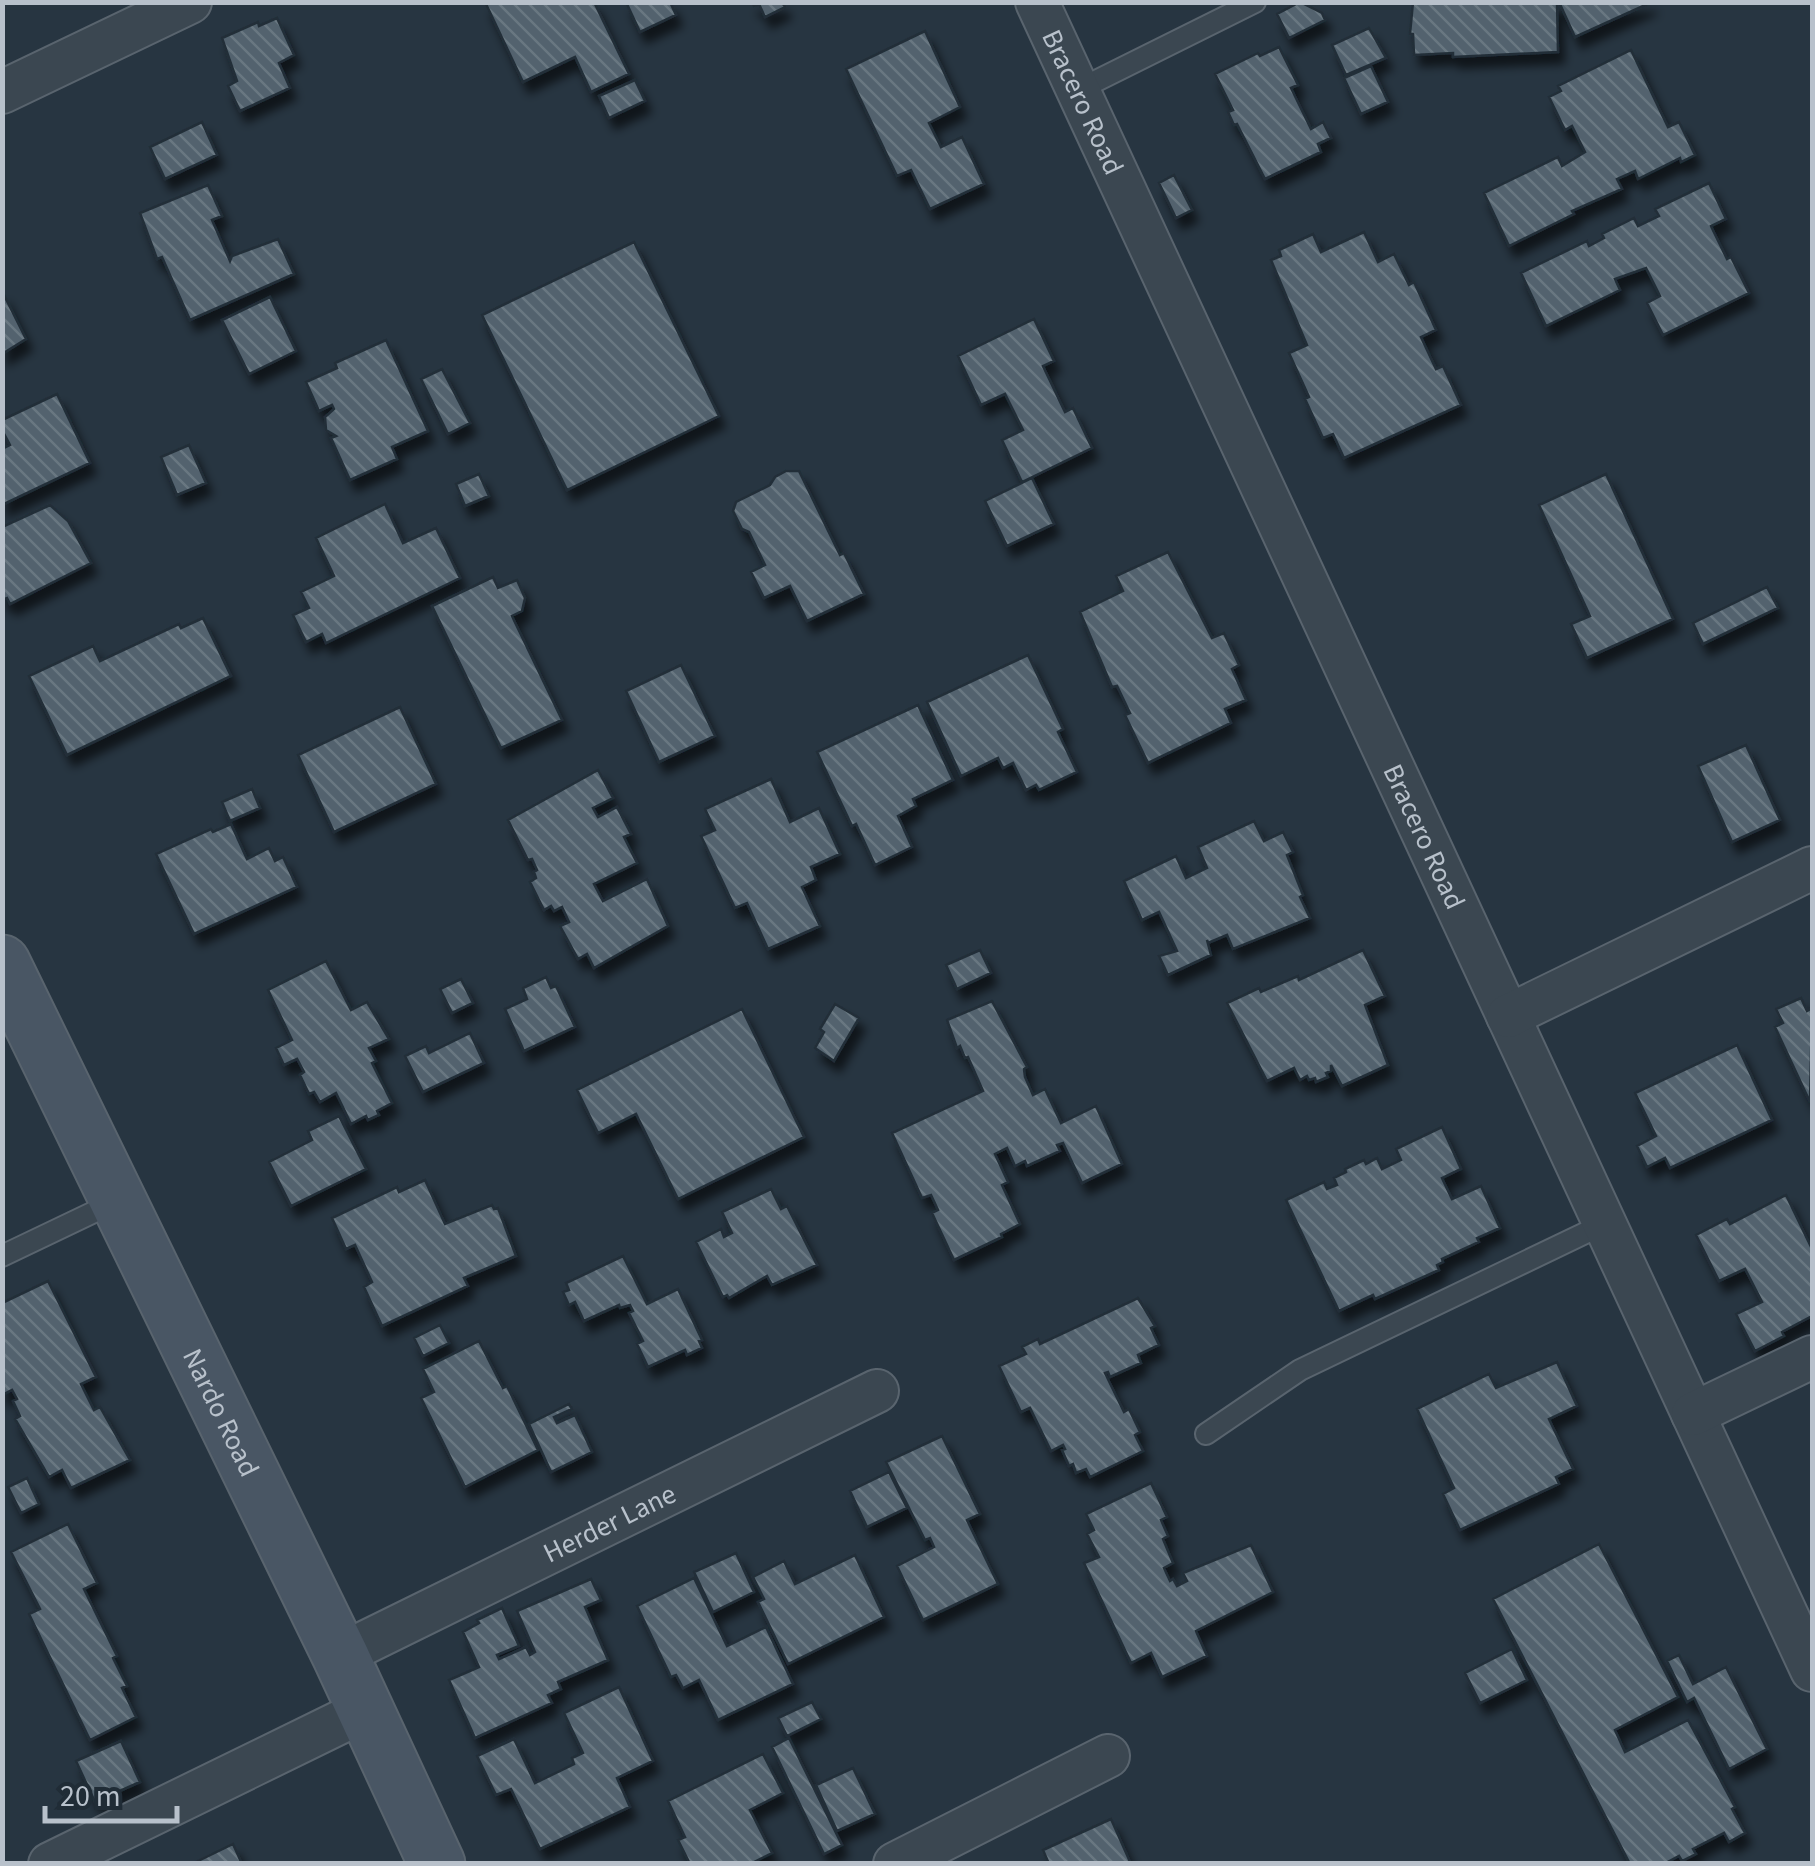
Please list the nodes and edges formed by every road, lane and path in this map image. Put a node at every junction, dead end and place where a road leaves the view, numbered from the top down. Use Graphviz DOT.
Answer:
graph roads {
  1 [pos="190,2"];
  2 [pos="1037,2"];
  3 [pos="1255,2"];
  4 [pos="1078,90"];
  5 [pos="2,92"];
  6 [pos="1812,868"];
  7 [pos="2,963"];
  8 [pos="1508,1016"];
  9 [pos="117,1200"];
  10 [pos="1604,1224"];
  11 [pos="2,1256"];
  12 [pos="1812,1358"];
  13 [pos="877,1390"];
  14 [pos="1693,1414"];
  15 [pos="1206,1434"];
  16 [pos="340,1655"];
  17 [pos="1812,1670"];
  18 [pos="365,1710"];
  19 [pos="1108,1756"];
  20 [pos="50,1864"];
  21 [pos="437,1864"];
  22 [pos="896,1864"];
  1 -- 5 [label="street"];
  2 -- 4 [label="street, Bracero Road"];
  3 -- 4 [label="lane"];
  4 -- 8 [label="street, Bracero Road"];
  6 -- 8 [label="street"];
  7 -- 9 [label="street, Nardo Road"];
  8 -- 10 [label="street, Bracero Road"];
  9 -- 11 [label="lane"];
  9 -- 16 [label="street, Nardo Road"];
  10 -- 14 [label="street, Bracero Road"];
  10 -- 15 [label="lane"];
  12 -- 14 [label="street"];
  13 -- 16 [label="street, Herder Lane"];
  14 -- 17 [label="street, Bracero Road"];
  16 -- 18 [label="street, Nardo Road"];
  18 -- 20 [label="street"];
  18 -- 21 [label="street, Nardo Road"];
  19 -- 22 [label="street"];
}
